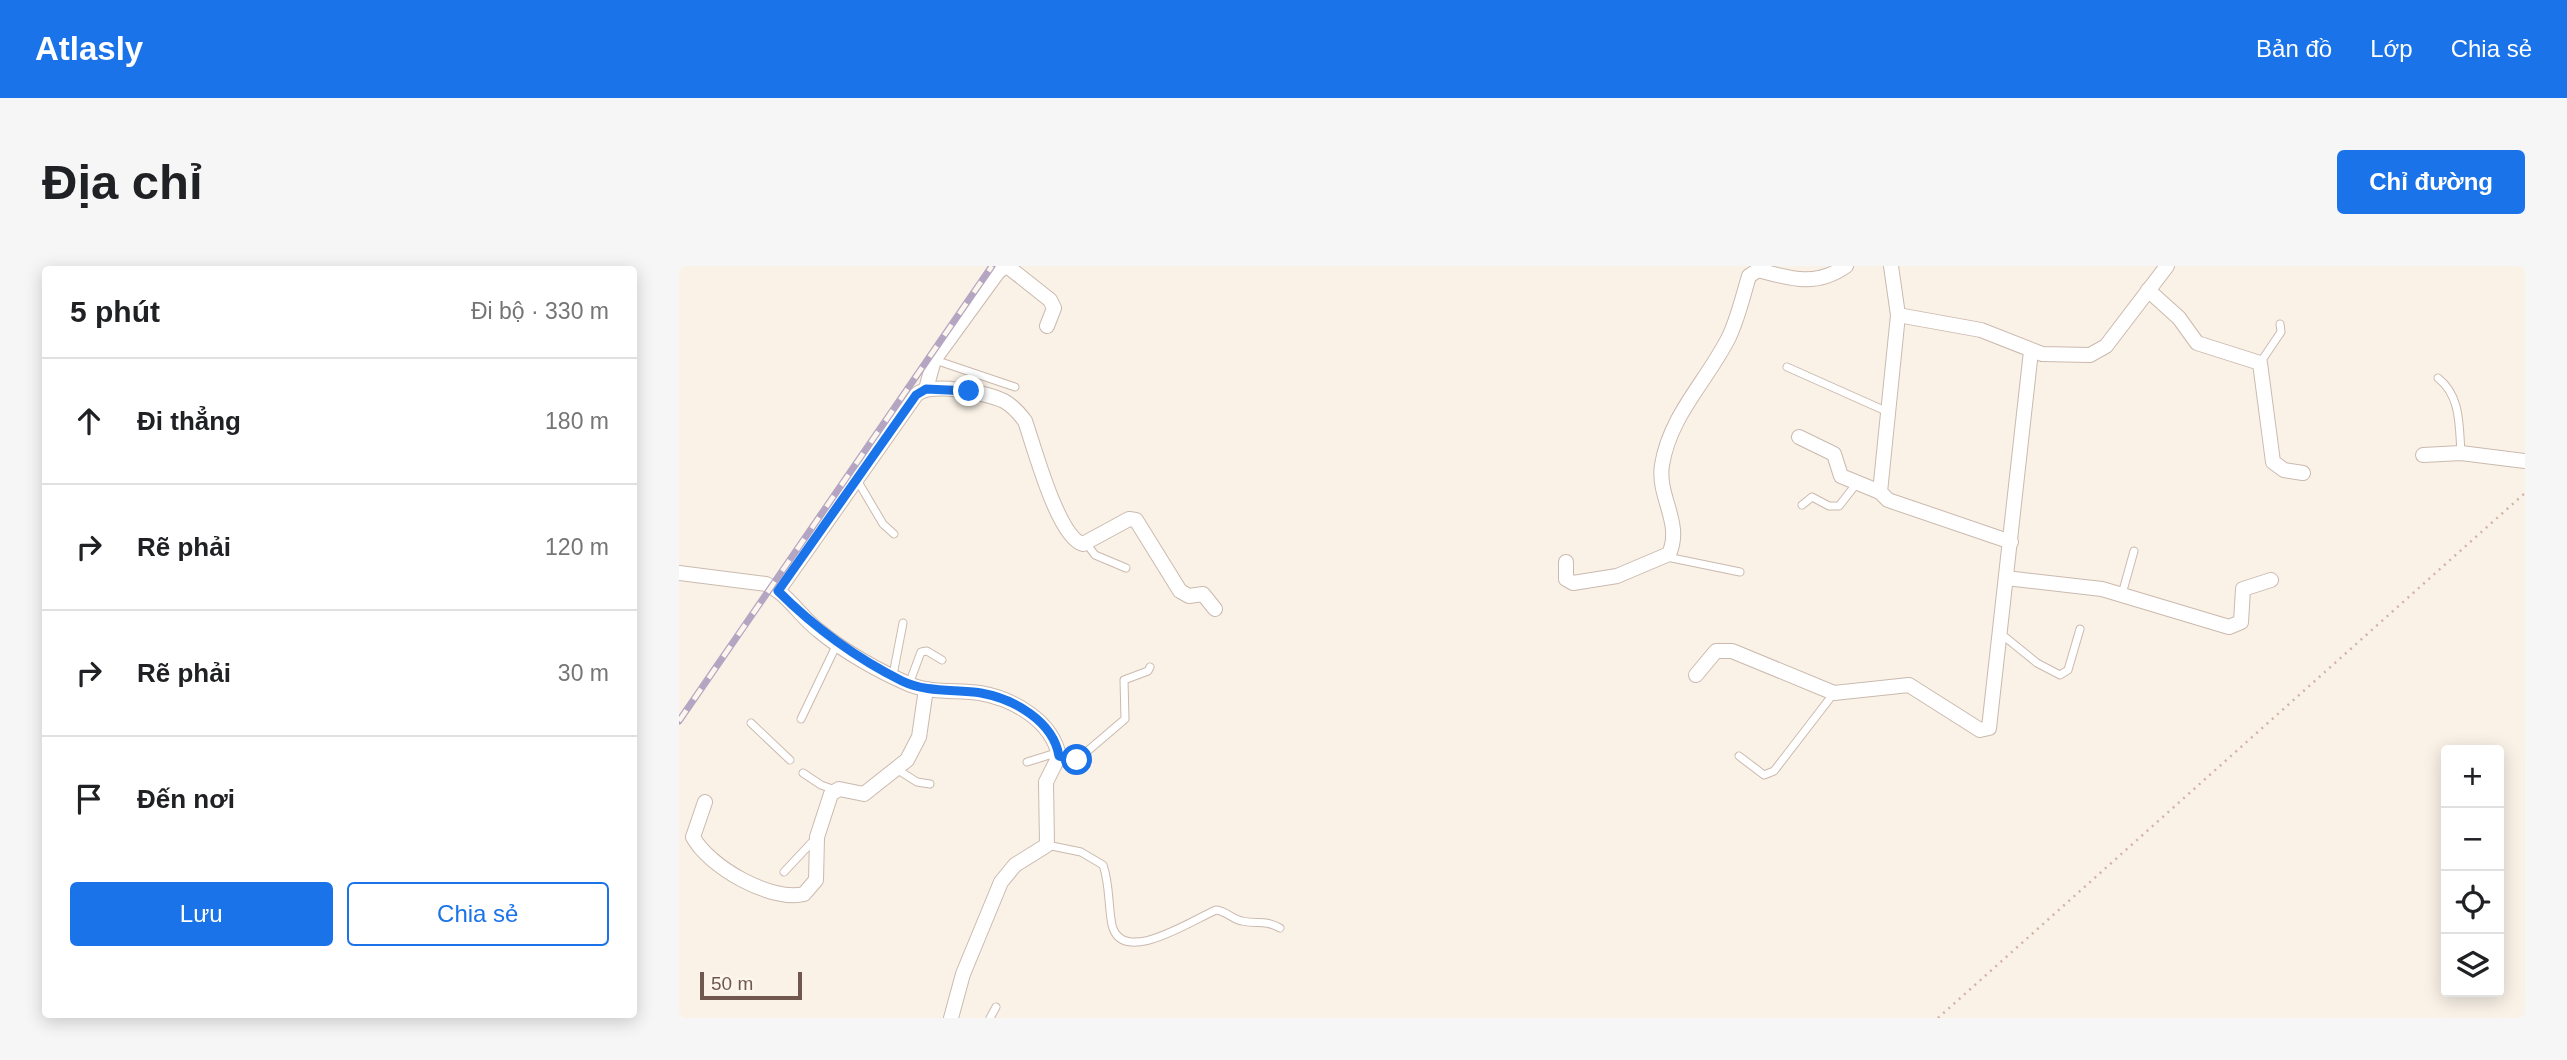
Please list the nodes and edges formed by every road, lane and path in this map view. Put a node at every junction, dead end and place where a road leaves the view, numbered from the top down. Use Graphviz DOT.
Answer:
graph roads {
  1 [pos="1006,266"];
  2 [pos="1846,266"];
  3 [pos="1891,266"];
  4 [pos="2167,266"];
  5 [pos="2152,278"];
  6 [pos="1898,315"];
  7 [pos="2280,324"];
  8 [pos="1047,326"];
  9 [pos="2031,352"];
  10 [pos="934,360"];
  11 [pos="2260,363"];
  12 [pos="1787,367"];
  13 [pos="2438,378"];
  14 [pos="1015,387"];
  15 [pos="926,389"];
  16 [pos="1888,412"];
  17 [pos="1799,437"];
  18 [pos="2461,453"];
  19 [pos="2423,455"];
  20 [pos="2525,461"];
  21 [pos="2303,473"];
  22 [pos="856,480"];
  23 [pos="1857,483"];
  24 [pos="1880,492"];
  25 [pos="2525,493"];
  26 [pos="1802,505"];
  27 [pos="894,534"];
  28 [pos="2011,542"];
  29 [pos="1086,543"];
  30 [pos="2134,551"];
  31 [pos="1666,556"];
  32 [pos="1566,562"];
  33 [pos="1126,568"];
  34 [pos="1740,572"];
  35 [pos="679,573"];
  36 [pos="2006,578"];
  37 [pos="2271,580"];
  38 [pos="778,591"];
  39 [pos="2122,595"];
  40 [pos="1215,609"];
  41 [pos="903,623"];
  42 [pos="2080,629"];
  43 [pos="2000,633"];
  44 [pos="838,644"];
  45 [pos="943,660"];
  46 [pos="1150,667"];
  47 [pos="1696,675"];
  48 [pos="893,676"];
  49 [pos="909,684"];
  50 [pos="926,689"];
  51 [pos="1834,693"];
  52 [pos="801,719"];
  53 [pos="751,723"];
  54 [pos="1059,754"];
  55 [pos="1739,757"];
  56 [pos="790,760"];
  57 [pos="1027,762"];
  58 [pos="898,770"];
  59 [pos="803,773"];
  60 [pos="930,785"];
  61 [pos="835,790"];
  62 [pos="705,802"];
  63 [pos="817,837"];
  64 [pos="1047,845"];
  65 [pos="784,872"];
  66 [pos="1280,928"];
  67 [pos="996,1007"];
  68 [pos="951,1018"];
  69 [pos="991,1018"];
  70 [pos="1938,1018"];
  1 -- 8 [label="street"];
  1 -- 10 [label="street"];
  2 -- 31 [label="street"];
  3 -- 6 [label="street"];
  4 -- 5 [label="street"];
  5 -- 9 [label="street"];
  5 -- 11 [label="street"];
  6 -- 9 [label="street"];
  6 -- 16 [label="street"];
  7 -- 11 [label="lane"];
  9 -- 28 [label="street"];
  10 -- 14 [label="lane"];
  10 -- 15 [label="street"];
  11 -- 21 [label="street"];
  12 -- 16 [label="lane"];
  13 -- 18 [label="lane"];
  15 -- 22 [label="street"];
  15 -- 29 [label="street"];
  16 -- 24 [label="street"];
  17 -- 23 [label="street"];
  18 -- 19 [label="street"];
  18 -- 20 [label="street"];
  22 -- 27 [label="lane"];
  22 -- 38 [label="street"];
  23 -- 24 [label="street"];
  23 -- 26 [label="lane"];
  24 -- 28 [label="street"];
  25 -- 70 [label="path"];
  28 -- 36 [label="street"];
  29 -- 33 [label="lane"];
  29 -- 40 [label="street"];
  30 -- 39 [label="lane"];
  31 -- 32 [label="street"];
  31 -- 34 [label="lane"];
  35 -- 38 [label="street"];
  36 -- 39 [label="street"];
  36 -- 43 [label="street"];
  37 -- 39 [label="street"];
  38 -- 44 [label="street"];
  41 -- 48 [label="lane"];
  42 -- 43 [label="lane"];
  43 -- 51 [label="street"];
  44 -- 48 [label="street"];
  44 -- 52 [label="lane"];
  45 -- 49 [label="lane"];
  46 -- 54 [label="lane"];
  47 -- 51 [label="street"];
  48 -- 49 [label="street"];
  49 -- 50 [label="street"];
  50 -- 54 [label="street"];
  50 -- 58 [label="street"];
  51 -- 55 [label="lane"];
  53 -- 56 [label="lane"];
  54 -- 57 [label="lane"];
  54 -- 64 [label="street"];
  58 -- 60 [label="lane"];
  58 -- 61 [label="street"];
  59 -- 61 [label="lane"];
  61 -- 63 [label="street"];
  62 -- 63 [label="street"];
  63 -- 65 [label="lane"];
  64 -- 66 [label="lane"];
  64 -- 68 [label="street"];
  67 -- 69 [label="lane"];
}
